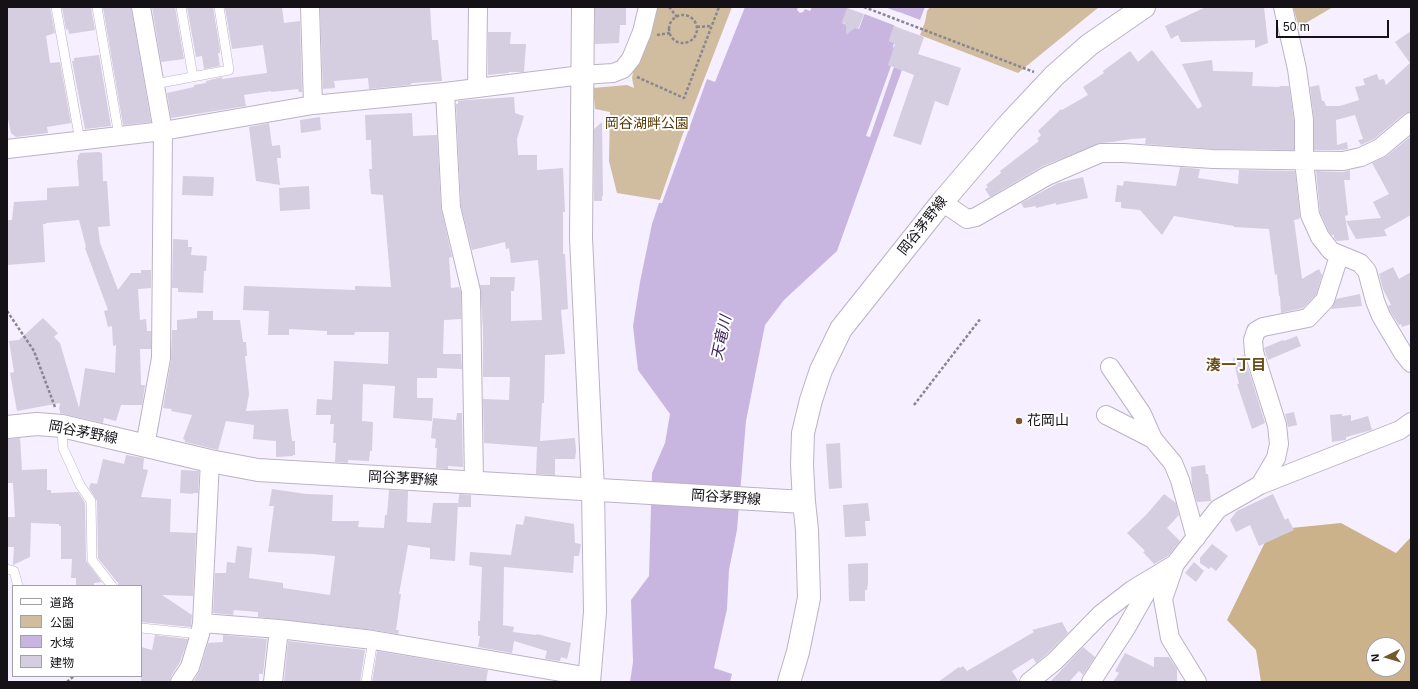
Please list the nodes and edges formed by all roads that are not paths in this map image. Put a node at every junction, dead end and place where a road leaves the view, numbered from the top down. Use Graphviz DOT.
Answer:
graph roads {
  1 [pos="56,7"];
  2 [pos="97,7"];
  3 [pos="141,7"];
  4 [pos="181,7"];
  5 [pos="219,7"];
  6 [pos="310,7"];
  7 [pos="478,7"];
  8 [pos="583,7"];
  9 [pos="648,7"];
  10 [pos="1144,7"];
  11 [pos="1283,7"];
  12 [pos="582,75"];
  13 [pos="193,77"];
  14 [pos="155,84"];
  15 [pos="478,88"];
  16 [pos="445,92"];
  17 [pos="313,104"];
  18 [pos="1411,122"];
  19 [pos="163,131"];
  20 [pos="119,136"];
  21 [pos="80,141"];
  22 [pos="7,148"];
  23 [pos="1304,161"];
  24 [pos="942,202"];
  25 [pos="1339,256"];
  26 [pos="1411,362"];
  27 [pos="1110,367"];
  28 [pos="1106,415"];
  29 [pos="1411,422"];
  30 [pos="62,426"];
  31 [pos="7,427"];
  32 [pos="1153,439"];
  33 [pos="145,446"];
  34 [pos="210,461"];
  35 [pos="474,483"];
  36 [pos="1260,485"];
  37 [pos="601,490"];
  38 [pos="794,502"];
  39 [pos="1196,538"];
  40 [pos="1175,564"];
  41 [pos="7,569"];
  42 [pos="1156,575"];
  43 [pos="18,585"];
  44 [pos="111,585"];
  45 [pos="142,628"];
  46 [pos="201,629"];
  47 [pos="279,629"];
  48 [pos="373,640"];
  49 [pos="589,680"];
  50 [pos="180,682"];
  51 [pos="273,682"];
  52 [pos="366,682"];
  53 [pos="789,682"];
  54 [pos="1029,682"];
  55 [pos="1091,682"];
  56 [pos="1197,682"];
  1 -- 21 [label="lane"];
  2 -- 20 [label="lane"];
  3 -- 14 [label="street"];
  4 -- 13 [label="lane"];
  5 -- 13 [label="lane"];
  6 -- 17 [label="street"];
  7 -- 15 [label="street"];
  8 -- 12 [label="main road"];
  9 -- 12 [label="street"];
  10 -- 24 [label="main road, 岡谷茅野線"];
  11 -- 23 [label="street"];
  12 -- 15 [label="street"];
  12 -- 37 [label="main road"];
  13 -- 14 [label="lane"];
  14 -- 19 [label="street"];
  15 -- 16 [label="street"];
  16 -- 17 [label="street"];
  16 -- 35 [label="street"];
  17 -- 19 [label="street"];
  18 -- 23 [label="street"];
  19 -- 20 [label="street"];
  19 -- 33 [label="street"];
  20 -- 21 [label="street"];
  21 -- 22 [label="street"];
  23 -- 24 [label="street"];
  23 -- 25 [label="street"];
  24 -- 38 [label="main road, 岡谷茅野線"];
  25 -- 26 [label="street"];
  25 -- 36 [label="street"];
  27 -- 32 [label="street"];
  28 -- 32 [label="street"];
  29 -- 36 [label="street"];
  30 -- 31 [label="main road, 岡谷茅野線"];
  30 -- 33 [label="main road, 岡谷茅野線"];
  30 -- 44 [label="lane"];
  32 -- 39 [label="street"];
  33 -- 34 [label="main road, 岡谷茅野線"];
  34 -- 35 [label="main road, 岡谷茅野線"];
  34 -- 46 [label="street"];
  35 -- 37 [label="main road, 岡谷茅野線"];
  36 -- 39 [label="street"];
  37 -- 38 [label="main road, 岡谷茅野線"];
  37 -- 49 [label="main road"];
  38 -- 53 [label="main road, 岡谷茅野線"];
  39 -- 40 [label="street"];
  40 -- 42 [label="street"];
  40 -- 56 [label="street"];
  41 -- 43 [label="lane"];
  42 -- 54 [label="street"];
  42 -- 55 [label="street"];
  45 -- 46 [label="lane"];
  46 -- 47 [label="street"];
  46 -- 50 [label="street"];
  47 -- 48 [label="street"];
  47 -- 51 [label="street"];
  48 -- 49 [label="street"];
  48 -- 52 [label="lane"];
}
